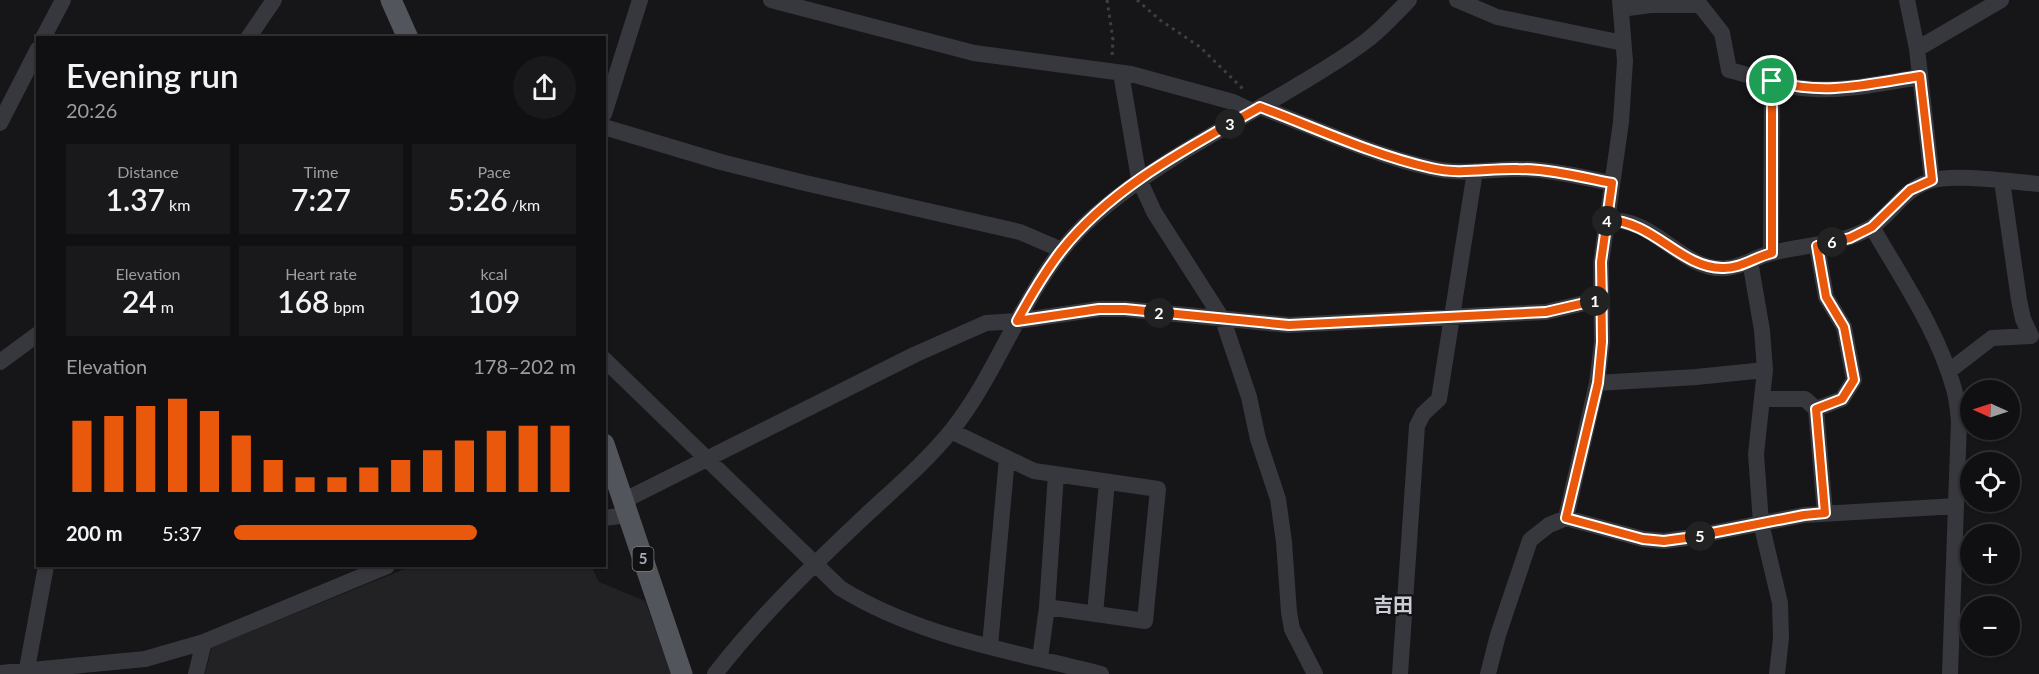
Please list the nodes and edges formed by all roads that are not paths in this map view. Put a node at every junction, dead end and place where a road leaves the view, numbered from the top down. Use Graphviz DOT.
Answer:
graph roads {
  1 [pos="63,0"];
  2 [pos="274,0"];
  3 [pos="391,0"];
  4 [pos="640,0"];
  5 [pos="771,0"];
  6 [pos="1409,0"];
  7 [pos="1457,0"];
  8 [pos="1907,0"];
  9 [pos="2001,0"];
  10 [pos="1621,5"];
  11 [pos="44,36"];
  12 [pos="249,36"];
  13 [pos="407,36"];
  14 [pos="1623,44"];
  15 [pos="1917,48"];
  16 [pos="36,53"];
  17 [pos="1116,72"];
  18 [pos="1920,76"];
  19 [pos="1772,81"];
  20 [pos="606,108"];
  21 [pos="1256,109"];
  22 [pos="0,123"];
  23 [pos="606,128"];
  24 [pos="1475,171"];
  25 [pos="1139,179"];
  26 [pos="1932,180"];
  27 [pos="2002,181"];
  28 [pos="1612,183"];
  29 [pos="2039,184"];
  30 [pos="1607,220"];
  31 [pos="1872,227"];
  32 [pos="1817,246"];
  33 [pos="1062,250"];
  34 [pos="1772,253"];
  35 [pos="1750,261"];
  36 [pos="1602,299"];
  37 [pos="1452,317"];
  38 [pos="1223,320"];
  39 [pos="1017,321"];
  40 [pos="36,335"];
  41 [pos="0,362"];
  42 [pos="606,362"];
  43 [pos="1765,370"];
  44 [pos="1949,371"];
  45 [pos="1598,383"];
  46 [pos="1762,399"];
  47 [pos="1816,409"];
  48 [pos="951,431"];
  49 [pos="606,450"];
  50 [pos="1007,458"];
  51 [pos="707,460"];
  52 [pos="1056,474"];
  53 [pos="1107,482"];
  54 [pos="1956,506"];
  55 [pos="625,508"];
  56 [pos="1825,513"];
  57 [pos="606,517"];
  58 [pos="1566,518"];
  59 [pos="1761,523"];
  60 [pos="815,564"];
  61 [pos="46,567"];
  62 [pos="385,567"];
  63 [pos="1047,607"];
  64 [pos="1095,614"];
  65 [pos="204,642"];
  66 [pos="990,646"];
  67 [pos="1040,658"];
  68 [pos="26,673"];
  69 [pos="3,674"];
  70 [pos="196,674"];
  71 [pos="682,674"];
  72 [pos="715,674"];
  73 [pos="1101,674"];
  74 [pos="1315,674"];
  75 [pos="1400,674"];
  76 [pos="1488,674"];
  77 [pos="1778,674"];
  78 [pos="1950,674"];
  1 -- 11 [label="street"];
  2 -- 12 [label="street"];
  3 -- 13 [label="main road"];
  4 -- 20 [label="street"];
  5 -- 17 [label="street"];
  6 -- 21 [label="street"];
  7 -- 14 [label="street"];
  8 -- 15 [label="street"];
  9 -- 15 [label="street"];
  10 -- 14 [label="street"];
  10 -- 19 [label="street"];
  14 -- 28 [label="street"];
  15 -- 18 [label="street"];
  16 -- 22 [label="street"];
  17 -- 21 [label="street"];
  17 -- 25 [label="street"];
  18 -- 19 [label="street"];
  18 -- 26 [label="street"];
  19 -- 34 [label="street"];
  21 -- 24 [label="street"];
  21 -- 25 [label="street"];
  23 -- 33 [label="street"];
  24 -- 28 [label="street"];
  24 -- 37 [label="street"];
  25 -- 33 [label="street"];
  25 -- 38 [label="street"];
  26 -- 27 [label="street"];
  26 -- 31 [label="street"];
  27 -- 29 [label="street"];
  27 -- 44 [label="street"];
  28 -- 30 [label="street"];
  30 -- 35 [label="street"];
  30 -- 36 [label="street"];
  31 -- 32 [label="street"];
  31 -- 44 [label="street"];
  32 -- 34 [label="street"];
  32 -- 47 [label="street"];
  33 -- 39 [label="street"];
  34 -- 35 [label="street"];
  35 -- 43 [label="street"];
  36 -- 37 [label="street"];
  36 -- 45 [label="street"];
  37 -- 38 [label="street"];
  37 -- 75 [label="street"];
  38 -- 39 [label="street"];
  38 -- 74 [label="street"];
  39 -- 48 [label="street"];
  39 -- 51 [label="street"];
  40 -- 41 [label="street"];
  42 -- 51 [label="street"];
  43 -- 45 [label="street"];
  43 -- 46 [label="street"];
  44 -- 54 [label="street"];
  45 -- 58 [label="street"];
  46 -- 47 [label="street"];
  46 -- 59 [label="street"];
  47 -- 56 [label="street"];
  48 -- 50 [label="street"];
  48 -- 60 [label="street"];
  49 -- 55 [label="main road, 5"];
  50 -- 52 [label="street"];
  50 -- 66 [label="street"];
  51 -- 55 [label="street"];
  51 -- 60 [label="street"];
  52 -- 53 [label="street"];
  52 -- 63 [label="street"];
  53 -- 64 [label="street"];
  53 -- 64 [label="street"];
  54 -- 56 [label="street"];
  54 -- 78 [label="street"];
  55 -- 57 [label="street"];
  55 -- 71 [label="main road, 5"];
  56 -- 59 [label="street"];
  58 -- 59 [label="street"];
  58 -- 76 [label="street"];
  59 -- 77 [label="street"];
  60 -- 66 [label="street"];
  60 -- 72 [label="street"];
  61 -- 68 [label="street"];
  62 -- 65 [label="street"];
  63 -- 64 [label="street"];
  63 -- 67 [label="street"];
  65 -- 68 [label="street"];
  65 -- 70 [label="street"];
  66 -- 67 [label="street"];
  67 -- 73 [label="street"];
  68 -- 69 [label="street"];
}
